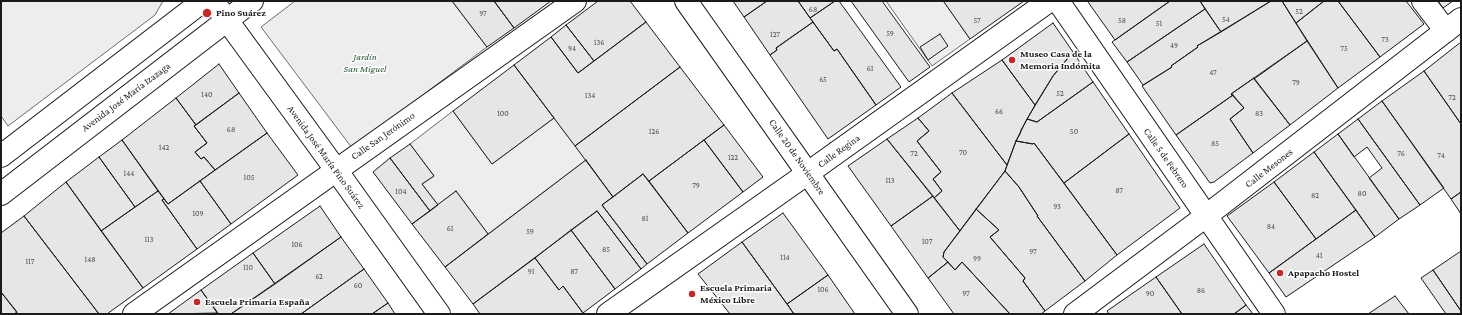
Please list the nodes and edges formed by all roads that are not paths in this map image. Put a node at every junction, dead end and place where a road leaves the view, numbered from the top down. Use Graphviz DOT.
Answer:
graph roads {
  1 [pos="203,1"];
  2 [pos="213,1"];
  3 [pos="252,1"];
  4 [pos="575,1"];
  5 [pos="686,1"];
  6 [pos="1049,1"];
  7 [pos="1058,1"];
  8 [pos="1423,1"];
  9 [pos="227,20"];
  10 [pos="1454,25"];
  11 [pos="1,156"];
  12 [pos="336,170"];
  13 [pos="808,173"];
  14 [pos="1,194"];
  15 [pos="1206,216"];
  16 [pos="134,314"];
  17 [pos="439,314"];
  18 [pos="608,314"];
  19 [pos="907,314"];
  20 [pos="1075,314"];
  21 [pos="1274,314"];
  1 -- 11 [label="street"];
  2 -- 9 [label="street, Avenida José María Pino Suárez"];
  3 -- 9 [label="street, Avenida José María Izazaga"];
  4 -- 12 [label="street, Calle San Jerónimo"];
  5 -- 13 [label="street, Calle 20 de Noviembre"];
  6 -- 13 [label="street, Calle Regina"];
  7 -- 15 [label="street, Calle 5 de Febrero"];
  8 -- 10 [label="street"];
  9 -- 12 [label="street, Avenida José María Pino Suárez"];
  9 -- 14 [label="street, Avenida José María Izazaga"];
  10 -- 15 [label="street, Calle Mesones"];
  12 -- 16 [label="street, Calle San Jerónimo"];
  12 -- 17 [label="street, Avenida José María Pino Suárez"];
  13 -- 18 [label="street, Calle Regina"];
  13 -- 19 [label="street, Calle 20 de Noviembre"];
  15 -- 20 [label="street, Calle Mesones"];
  15 -- 21 [label="street, Calle 5 de Febrero"];
}
